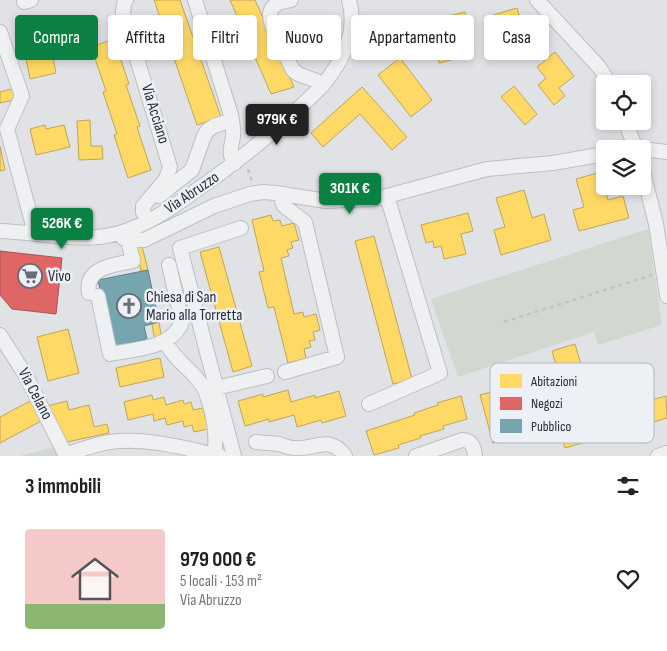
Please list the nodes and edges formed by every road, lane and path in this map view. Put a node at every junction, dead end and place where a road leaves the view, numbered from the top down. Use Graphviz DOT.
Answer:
graph roads {
  1 [pos="126,0"];
  2 [pos="195,0"];
  3 [pos="291,0"];
  4 [pos="349,0"];
  5 [pos="537,0"];
  6 [pos="0,32"];
  7 [pos="603,75"];
  8 [pos="323,85"];
  9 [pos="232,120"];
  10 [pos="651,151"];
  11 [pos="667,152"];
  12 [pos="596,156"];
  13 [pos="238,161"];
  14 [pos="154,193"];
  15 [pos="255,194"];
  16 [pos="283,194"];
  17 [pos="649,195"];
  18 [pos="387,196"];
  19 [pos="148,221"];
  20 [pos="241,228"];
  21 [pos="0,231"];
  22 [pos="35,233"];
  23 [pos="124,236"];
  24 [pos="169,265"];
  25 [pos="663,271"];
  26 [pos="667,296"];
  27 [pos="504,322"];
  28 [pos="0,335"];
  29 [pos="166,341"];
  30 [pos="285,372"];
  31 [pos="267,376"];
  32 [pos="216,388"];
  33 [pos="369,404"];
  34 [pos="256,442"];
  35 [pos="667,452"];
  36 [pos="66,455"];
  37 [pos="217,455"];
  38 [pos="234,456"];
  39 [pos="345,456"];
  40 [pos="416,456"];
  41 [pos="475,456"];
  42 [pos="658,456"];
  1 -- 14 [label="street, Via Acciano"];
  2 -- 9 [label="street"];
  3 -- 8 [label="street"];
  4 -- 8 [label="street, Via Abruzzo"];
  5 -- 7 [label="street"];
  6 -- 22 [label="street"];
  8 -- 13 [label="street, Via Abruzzo"];
  9 -- 13 [label="street"];
  9 -- 14 [label="street"];
  10 -- 11 [label="street"];
  12 -- 18 [label="street"];
  13 -- 15 [label="path"];
  13 -- 19 [label="street, Via Abruzzo"];
  14 -- 19 [label="street, Via Acciano"];
  15 -- 16 [label="street"];
  15 -- 23 [label="street"];
  16 -- 18 [label="street"];
  16 -- 30 [label="street"];
  17 -- 25 [label="street"];
  18 -- 33 [label="street"];
  19 -- 23 [label="street, Via Abruzzo"];
  20 -- 32 [label="street"];
  21 -- 22 [label="street"];
  22 -- 23 [label="street"];
  23 -- 29 [label="street"];
  24 -- 29 [label="street"];
  25 -- 26 [label="street"];
  25 -- 27 [label="path"];
  28 -- 36 [label="street, Via Celano"];
  29 -- 37 [label="street"];
  31 -- 32 [label="street"];
  32 -- 38 [label="street"];
  34 -- 39 [label="street"];
  35 -- 42 [label="street"];
  36 -- 37 [label="street"];
  40 -- 41 [label="street"];
}
